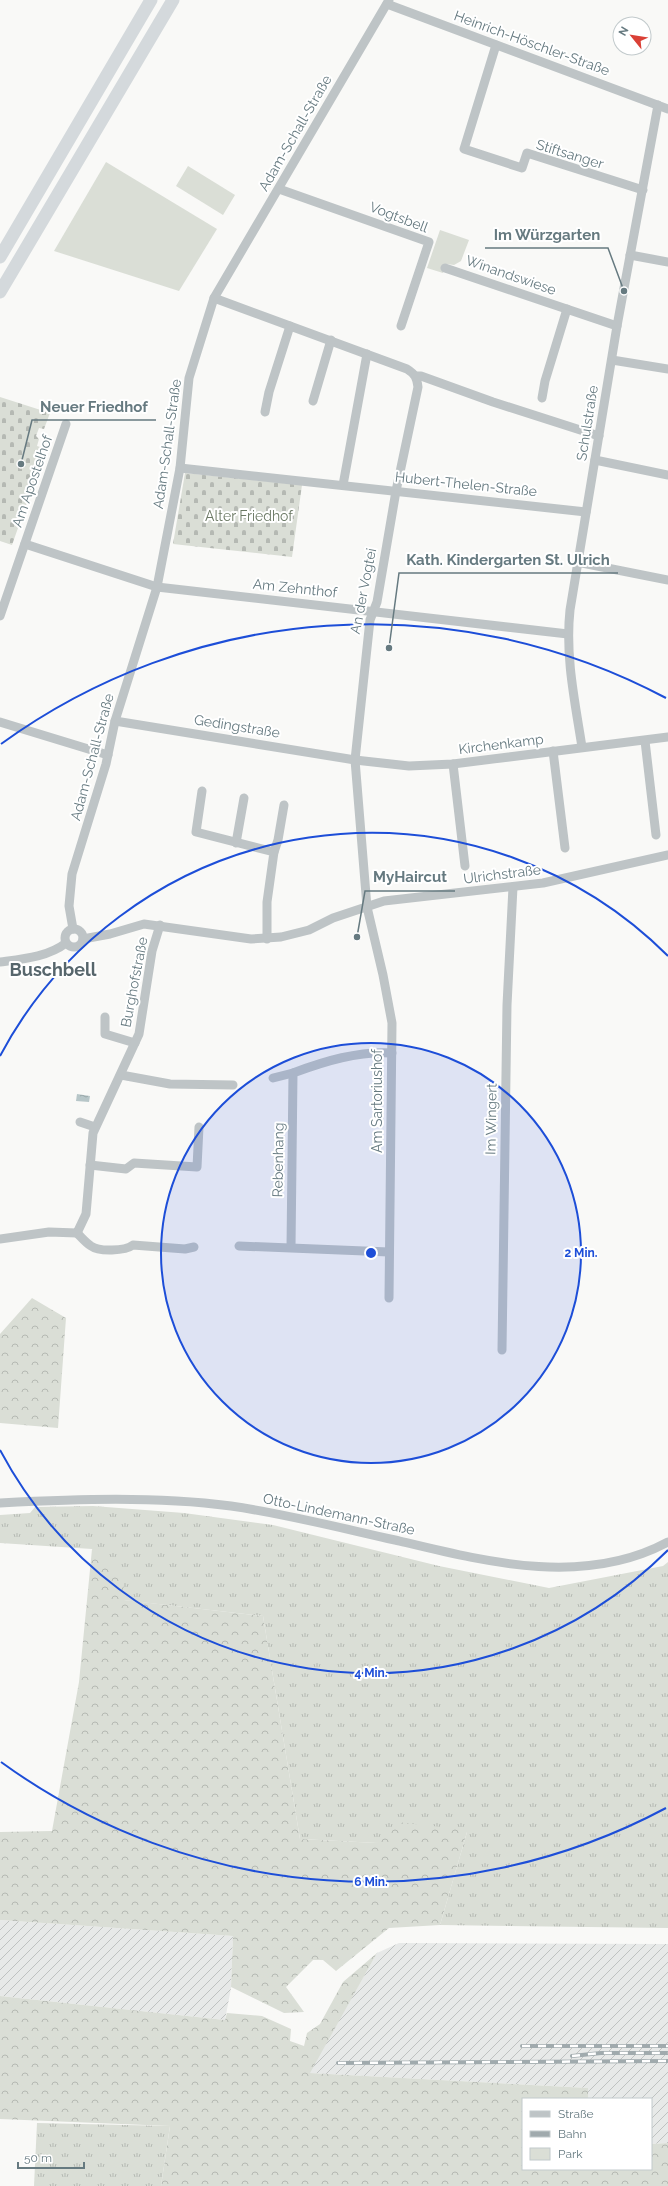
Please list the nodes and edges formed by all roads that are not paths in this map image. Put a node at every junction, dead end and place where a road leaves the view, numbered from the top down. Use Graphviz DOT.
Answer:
graph roads {
  1 [pos="151,0"];
  2 [pos="173,0"];
  3 [pos="388,2"];
  4 [pos="496,45"];
  5 [pos="658,105"];
  6 [pos="668,109"];
  7 [pos="278,189"];
  8 [pos="643,190"];
  9 [pos="630,255"];
  10 [pos="0,257"];
  11 [pos="668,262"];
  12 [pos="445,268"];
  13 [pos="0,292"];
  14 [pos="214,298"];
  15 [pos="567,309"];
  16 [pos="290,326"];
  17 [pos="401,326"];
  18 [pos="617,326"];
  19 [pos="331,340"];
  20 [pos="367,354"];
  21 [pos="612,360"];
  22 [pos="668,369"];
  23 [pos="418,376"];
  24 [pos="542,398"];
  25 [pos="313,401"];
  26 [pos="265,412"];
  27 [pos="66,424"];
  28 [pos="599,436"];
  29 [pos="595,460"];
  30 [pos="180,468"];
  31 [pos="668,475"];
  32 [pos="343,485"];
  33 [pos="396,491"];
  34 [pos="586,512"];
  35 [pos="25,544"];
  36 [pos="577,562"];
  37 [pos="668,580"];
  38 [pos="157,587"];
  39 [pos="374,611"];
  40 [pos="0,616"];
  41 [pos="568,634"];
  42 [pos="115,721"];
  43 [pos="0,722"];
  44 [pos="668,737"];
  45 [pos="645,741"];
  46 [pos="582,747"];
  47 [pos="553,751"];
  48 [pos="108,755"];
  49 [pos="355,760"];
  50 [pos="453,764"];
  51 [pos="202,791"];
  52 [pos="244,798"];
  53 [pos="284,805"];
  54 [pos="656,835"];
  55 [pos="236,843"];
  56 [pos="565,848"];
  57 [pos="274,852"];
  58 [pos="668,855"];
  59 [pos="465,866"];
  60 [pos="513,887"];
  61 [pos="367,907"];
  62 [pos="160,925"];
  63 [pos="73,929"];
  64 [pos="83,939"];
  65 [pos="267,939"];
  66 [pos="66,943"];
  67 [pos="0,962"];
  68 [pos="105,1017"];
  69 [pos="135,1043"];
  70 [pos="392,1053"];
  71 [pos="293,1073"];
  72 [pos="121,1075"];
  73 [pos="273,1078"];
  74 [pos="233,1085"];
  75 [pos="80,1122"];
  76 [pos="95,1127"];
  77 [pos="199,1127"];
  78 [pos="90,1165"];
  79 [pos="77,1233"];
  80 [pos="0,1239"];
  81 [pos="194,1246"];
  82 [pos="239,1246"];
  83 [pos="291,1247"];
  84 [pos="389,1252"];
  85 [pos="388,1298"];
  86 [pos="502,1350"];
  87 [pos="0,1503"];
  88 [pos="668,1542"];
  1 -- 10 [label="highway"];
  2 -- 13 [label="highway"];
  3 -- 4 [label="street, Heinrich-Höschler-Straße"];
  3 -- 7 [label="street, Adam-Schall-Straße"];
  4 -- 5 [label="street, Heinrich-Höschler-Straße"];
  4 -- 8 [label="street, Stiftsanger"];
  5 -- 6 [label="street, Heinrich-Höschler-Straße"];
  5 -- 8 [label="street, Schulstraße"];
  7 -- 14 [label="street, Adam-Schall-Straße"];
  7 -- 17 [label="street, Vogtsbell"];
  8 -- 9 [label="street, Schulstraße"];
  9 -- 11 [label="street"];
  9 -- 18 [label="street, Schulstraße"];
  12 -- 15 [label="street, Winandswiese"];
  14 -- 16 [label="street"];
  14 -- 30 [label="street, Adam-Schall-Straße"];
  15 -- 18 [label="street, Winandswiese"];
  15 -- 24 [label="street, Winandswiese"];
  16 -- 19 [label="street"];
  16 -- 26 [label="street"];
  18 -- 21 [label="street, Schulstraße"];
  19 -- 20 [label="street"];
  19 -- 25 [label="street"];
  20 -- 23 [label="street"];
  20 -- 32 [label="street"];
  21 -- 22 [label="street"];
  21 -- 28 [label="street, Schulstraße"];
  23 -- 28 [label="street"];
  23 -- 33 [label="street, An der Vogtei"];
  27 -- 35 [label="street, Am Apostelhof"];
  28 -- 29 [label="street, Schulstraße"];
  29 -- 31 [label="street"];
  29 -- 34 [label="street, Schulstraße"];
  30 -- 32 [label="street, Hubert-Thelen-Straße"];
  30 -- 38 [label="street, Adam-Schall-Straße"];
  32 -- 33 [label="street, Hubert-Thelen-Straße"];
  33 -- 34 [label="street, Hubert-Thelen-Straße"];
  33 -- 39 [label="street, An der Vogtei"];
  34 -- 36 [label="street, Schulstraße"];
  35 -- 38 [label="street, Am Zehnthof"];
  35 -- 40 [label="street, Am Apostelhof"];
  36 -- 37 [label="street"];
  36 -- 41 [label="street, Schulstraße"];
  38 -- 39 [label="street, Am Zehnthof"];
  38 -- 42 [label="street, Adam-Schall-Straße"];
  39 -- 41 [label="street, Am Zehnthof"];
  39 -- 49 [label="street, An der Vogtei"];
  41 -- 46 [label="street, Schulstraße"];
  42 -- 48 [label="street, Adam-Schall-Straße"];
  42 -- 49 [label="street, Gedingstraße"];
  43 -- 48 [label="street"];
  44 -- 45 [label="street, Kirchenkamp"];
  45 -- 46 [label="street, Kirchenkamp"];
  45 -- 54 [label="street"];
  46 -- 47 [label="street, Kirchenkamp"];
  47 -- 50 [label="street, Kirchenkamp"];
  47 -- 56 [label="street, Kirchenkamp"];
  48 -- 63 [label="street, Adam-Schall-Straße"];
  49 -- 50 [label="street, Kirchenkamp"];
  49 -- 61 [label="street, An der Vogtei"];
  50 -- 59 [label="street, Kirchenkamp"];
  51 -- 55 [label="street"];
  52 -- 55 [label="street"];
  53 -- 57 [label="street"];
  55 -- 57 [label="street"];
  57 -- 65 [label="street"];
  58 -- 60 [label="street, Ulrichstraße"];
  60 -- 61 [label="street, Ulrichstraße"];
  60 -- 86 [label="street, Im Wingert"];
  61 -- 65 [label="street, Ulrichstraße"];
  61 -- 70 [label="street, Am Sartoriushof"];
  62 -- 64 [label="street, Ulrichstraße"];
  62 -- 65 [label="street, Ulrichstraße"];
  62 -- 69 [label="street, Burghofstraße"];
  63 -- 64 [label="street"];
  63 -- 66 [label="street"];
  64 -- 66 [label="street"];
  66 -- 67 [label="street"];
  68 -- 69 [label="street, Burghofstraße"];
  69 -- 72 [label="street, Burghofstraße"];
  70 -- 71 [label="street"];
  70 -- 84 [label="street, Am Sartoriushof"];
  71 -- 73 [label="street"];
  71 -- 83 [label="street, Rebenhang"];
  72 -- 74 [label="street"];
  72 -- 76 [label="street, Burghofstraße"];
  75 -- 76 [label="street"];
  76 -- 78 [label="street, Burghofstraße"];
  77 -- 78 [label="street"];
  78 -- 79 [label="street, Burghofstraße"];
  79 -- 80 [label="street"];
  79 -- 81 [label="street"];
  82 -- 83 [label="street"];
  83 -- 84 [label="street"];
  84 -- 85 [label="street, Am Sartoriushof"];
  87 -- 88 [label="street, Otto-Lindemann-Straße"];
}
